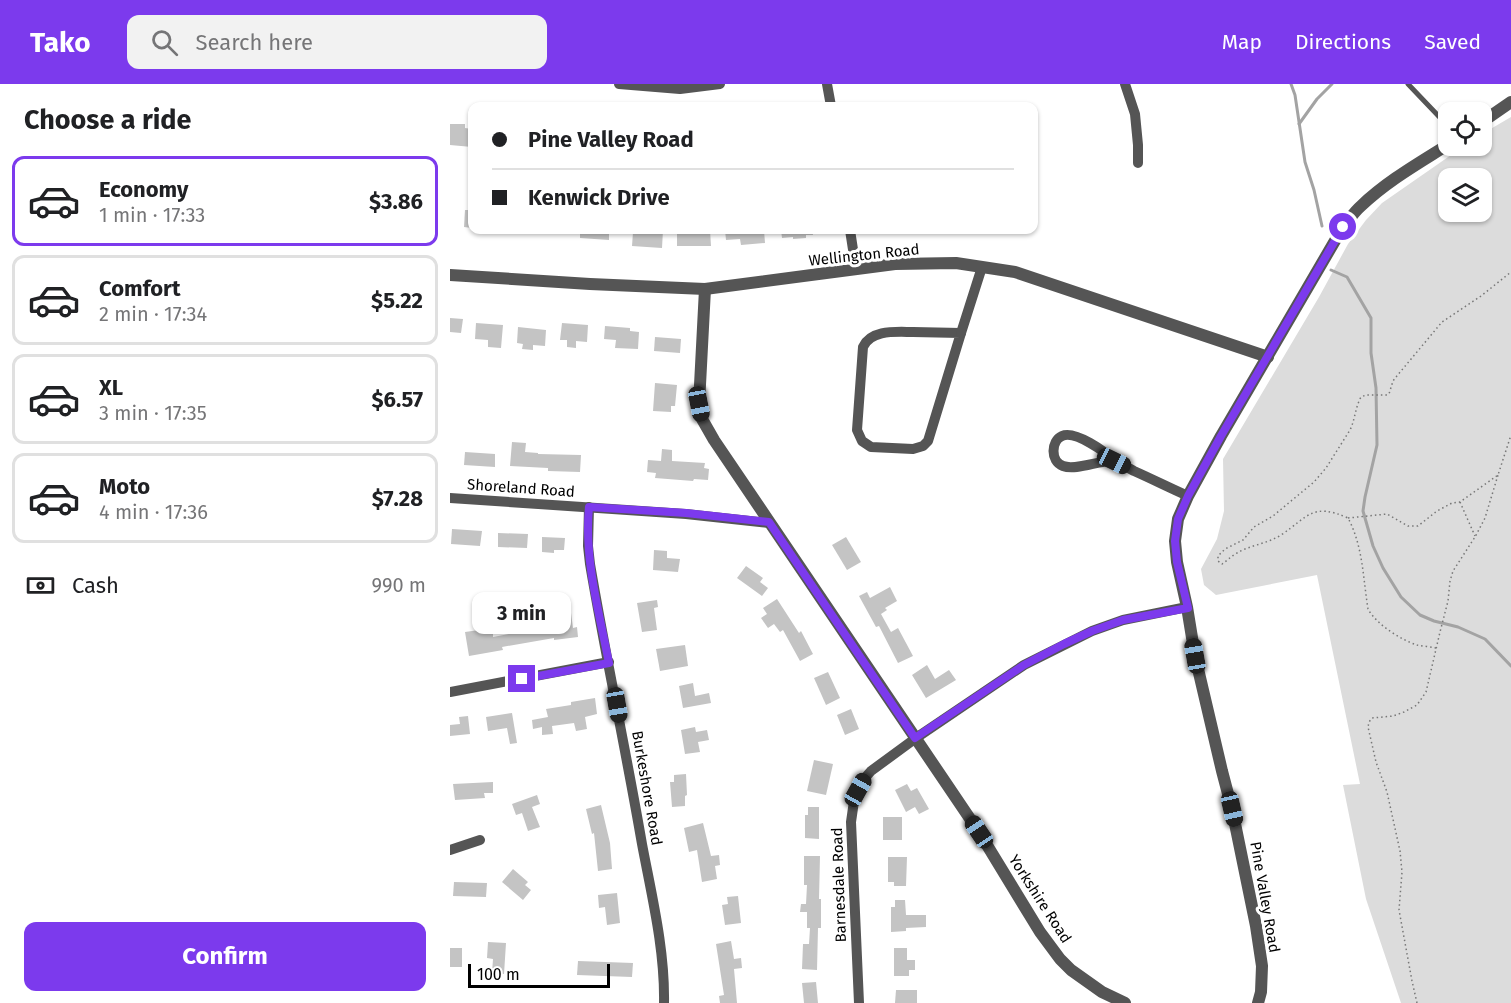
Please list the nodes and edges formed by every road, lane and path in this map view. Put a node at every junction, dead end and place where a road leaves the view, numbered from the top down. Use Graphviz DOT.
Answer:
graph roads {
  1 [pos="619,84"];
  2 [pos="720,84"];
  3 [pos="827,84"];
  4 [pos="1125,84"];
  5 [pos="1408,84"];
  6 [pos="830,102"];
  7 [pos="1511,102"];
  8 [pos="1438,115"];
  9 [pos="1492,115"];
  10 [pos="1438,151"];
  11 [pos="1138,163"];
  12 [pos="851,234"];
  13 [pos="982,267"];
  14 [pos="856,269"];
  15 [pos="1511,272"];
  16 [pos="450,274"];
  17 [pos="705,289"];
  18 [pos="961,333"];
  19 [pos="1268,357"];
  20 [pos="1511,435"];
  21 [pos="1114,461"];
  22 [pos="1498,475"];
  23 [pos="1188,496"];
  24 [pos="450,498"];
  25 [pos="1460,502"];
  26 [pos="589,507"];
  27 [pos="1348,518"];
  28 [pos="769,522"];
  29 [pos="1475,537"];
  30 [pos="1188,608"];
  31 [pos="1436,648"];
  32 [pos="609,663"];
  33 [pos="450,692"];
  34 [pos="915,738"];
  35 [pos="480,840"];
  36 [pos="450,850"];
  37 [pos="664,1003"];
  38 [pos="859,1003"];
  39 [pos="1125,1003"];
  40 [pos="1258,1003"];
  41 [pos="1417,1003"];
  1 -- 2 [label="street"];
  3 -- 6 [label="street"];
  4 -- 11 [label="street"];
  5 -- 8 [label="lane"];
  7 -- 9 [label="street"];
  10 -- 19 [label="street, Pine Valley Road"];
  12 -- 14 [label="street"];
  13 -- 14 [label="street, Wellington Road"];
  13 -- 18 [label="street"];
  13 -- 19 [label="street, Wellington Road"];
  14 -- 17 [label="street, Wellington Road"];
  15 -- 27 [label="path"];
  16 -- 17 [label="street, Wellington Road"];
  17 -- 28 [label="street, Yorkshire Road"];
  18 -- 18 [label="street"];
  19 -- 23 [label="street, Pine Valley Road"];
  20 -- 22 [label="path"];
  21 -- 21 [label="street"];
  21 -- 23 [label="street"];
  22 -- 25 [label="path"];
  22 -- 29 [label="path"];
  23 -- 30 [label="street, Pine Valley Road"];
  24 -- 26 [label="street, Shoreland Road"];
  25 -- 27 [label="path"];
  25 -- 29 [label="path"];
  26 -- 28 [label="street, Shoreland Road"];
  26 -- 32 [label="street, Burkeshore Road"];
  27 -- 31 [label="path"];
  28 -- 34 [label="street, Yorkshire Road"];
  29 -- 31 [label="path"];
  30 -- 34 [label="street, Barnesdale Road"];
  30 -- 40 [label="street, Pine Valley Road"];
  31 -- 41 [label="path"];
  32 -- 33 [label="street"];
  32 -- 37 [label="street, Burkeshore Road"];
  34 -- 38 [label="street, Barnesdale Road"];
  34 -- 39 [label="street, Yorkshire Road"];
  35 -- 36 [label="street"];
}
